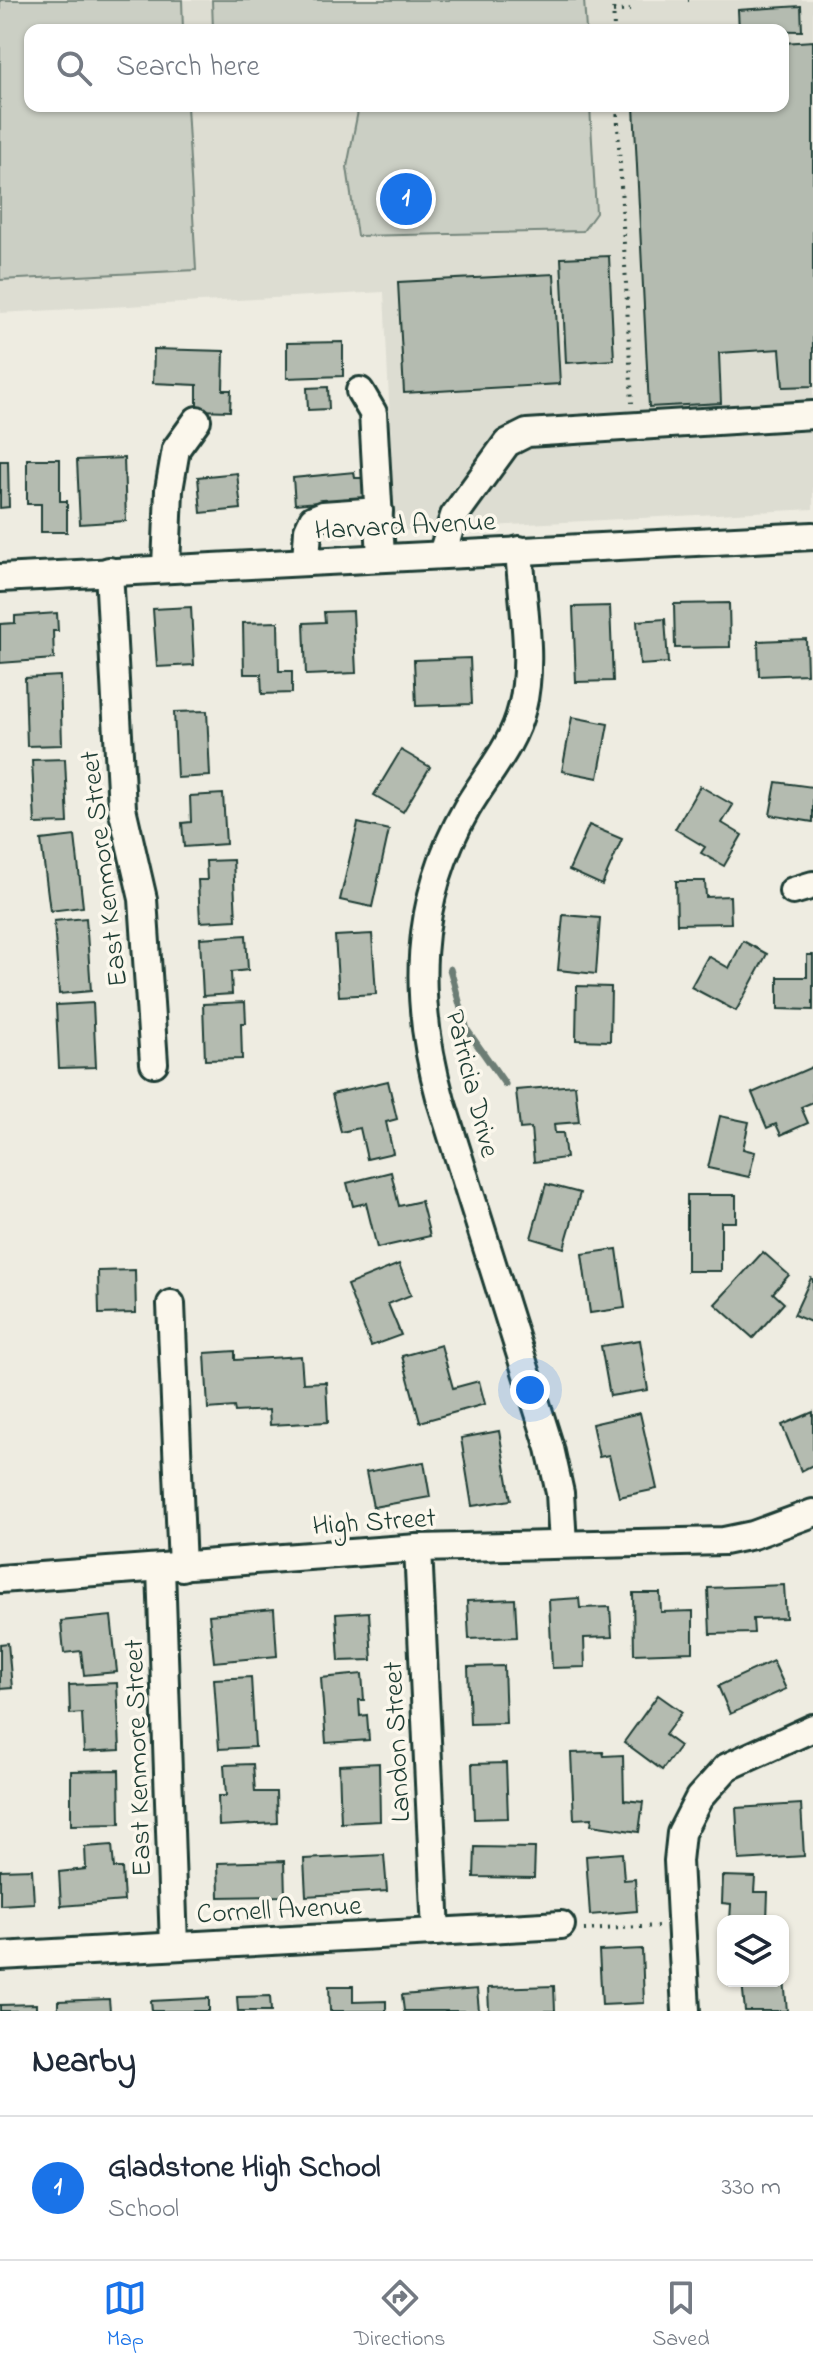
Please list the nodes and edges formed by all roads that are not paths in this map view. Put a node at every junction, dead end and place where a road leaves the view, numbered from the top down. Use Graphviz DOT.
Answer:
graph roads {
  1 [pos="360,391"];
  2 [pos="813,415"];
  3 [pos="197,420"];
  4 [pos="379,511"];
  5 [pos="813,536"];
  6 [pos="519,550"];
  7 [pos="442,554"];
  8 [pos="381,557"];
  9 [pos="306,561"];
  10 [pos="166,568"];
  11 [pos="109,571"];
  12 [pos="0,578"];
  13 [pos="154,1063"];
  14 [pos="171,1304"];
  15 [pos="813,1513"];
  16 [pos="563,1544"];
  17 [pos="418,1548"];
  18 [pos="171,1568"];
  19 [pos="0,1579"];
  20 [pos="813,1728"];
  21 [pos="561,1925"];
  22 [pos="436,1932"];
  23 [pos="174,1946"];
  24 [pos="0,1956"];
  25 [pos="686,2011"];
  1 -- 4 [label="street"];
  2 -- 7 [label="street"];
  3 -- 10 [label="street"];
  4 -- 8 [label="street"];
  4 -- 9 [label="street"];
  5 -- 6 [label="street, Harvard Avenue"];
  6 -- 7 [label="street, Harvard Avenue"];
  6 -- 16 [label="street, Patricia Drive"];
  7 -- 8 [label="street, Harvard Avenue"];
  8 -- 9 [label="street, Harvard Avenue"];
  9 -- 10 [label="street, Harvard Avenue"];
  10 -- 11 [label="street, Harvard Avenue"];
  11 -- 12 [label="street, Harvard Avenue"];
  11 -- 13 [label="street, East Kenmore Street"];
  14 -- 18 [label="street, East Kenmore Street"];
  15 -- 16 [label="street, High Street"];
  16 -- 17 [label="street, High Street"];
  17 -- 18 [label="street, High Street"];
  17 -- 22 [label="street, Landon Street"];
  18 -- 19 [label="street, High Street"];
  18 -- 23 [label="street, East Kenmore Street"];
  20 -- 25 [label="street"];
  21 -- 22 [label="street, Cornell Avenue"];
  22 -- 23 [label="street, Cornell Avenue"];
  23 -- 24 [label="street, Cornell Avenue"];
}
